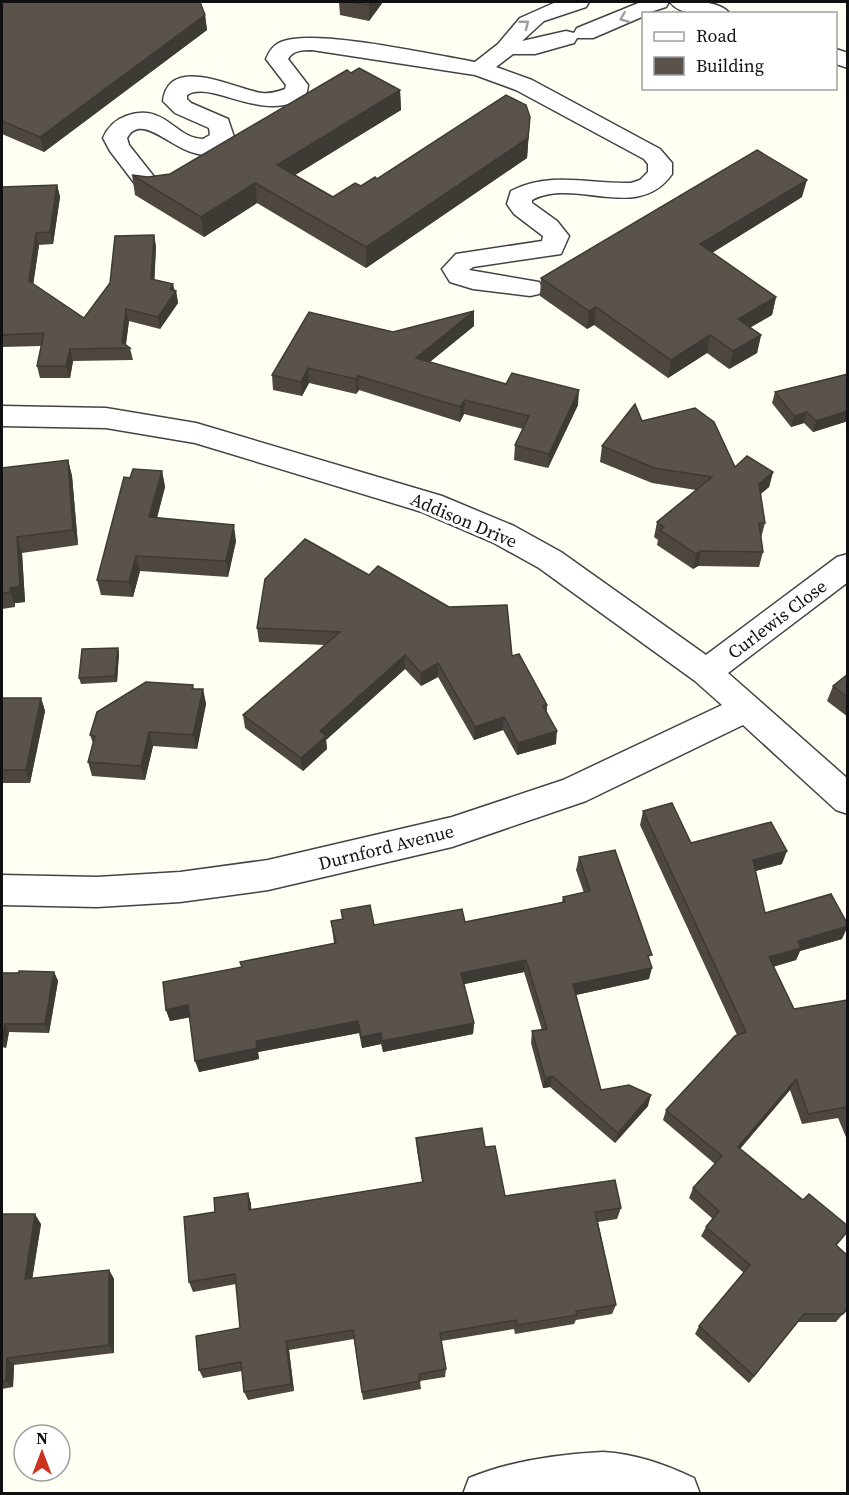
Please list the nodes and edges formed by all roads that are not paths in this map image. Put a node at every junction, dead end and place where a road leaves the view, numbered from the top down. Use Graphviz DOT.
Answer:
graph roads {
  1 [pos="578,2"];
  2 [pos="658,2"];
  3 [pos="681,2"];
  4 [pos="714,12"];
  5 [pos="507,48"];
  6 [pos="479,69"];
  7 [pos="151,188"];
  8 [pos="530,288"];
  9 [pos="2,416"];
  10 [pos="848,565"];
  11 [pos="706,672"];
  12 [pos="747,708"];
  13 [pos="848,800"];
  14 [pos="2,890"];
  15 [pos="485,1494"];
  16 [pos="678,1494"];
  5 -- 1 [label="street, one-way"];
  2 -- 5 [label="street, one-way"];
  3 -- 4 [label="street"];
  5 -- 6 [label="street"];
  6 -- 7 [label="street"];
  6 -- 8 [label="street"];
  9 -- 11 [label="street, Addison Drive"];
  10 -- 11 [label="street, Curlewis Close"];
  11 -- 12 [label="street, Addison Drive"];
  12 -- 13 [label="street, Addison Drive"];
  12 -- 14 [label="street, Durnford Avenue"];
  15 -- 16 [label="street"];
}
